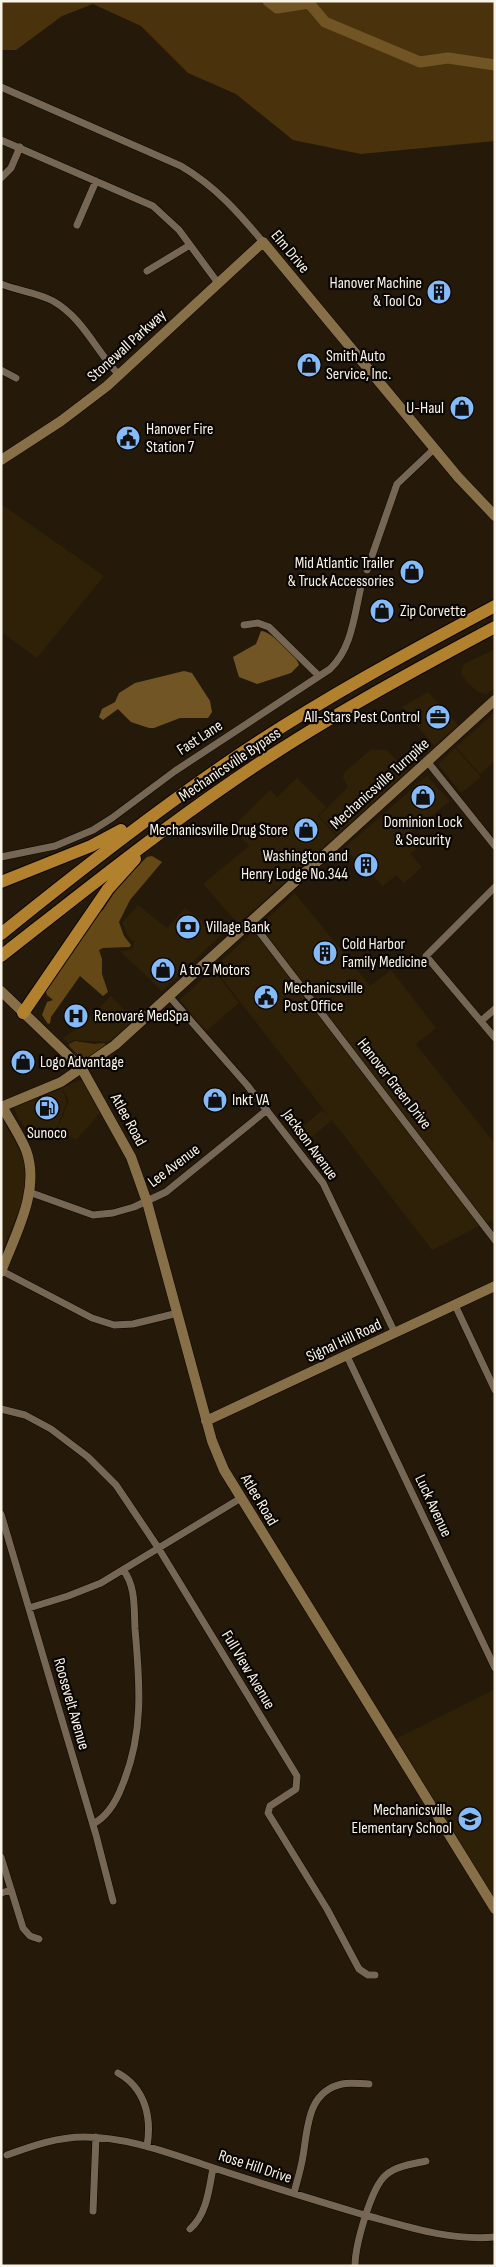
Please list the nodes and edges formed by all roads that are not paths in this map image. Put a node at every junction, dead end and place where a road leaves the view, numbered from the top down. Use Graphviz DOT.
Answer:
graph roads {
  1 [pos="1,86"];
  2 [pos="1,140"];
  3 [pos="20,148"];
  4 [pos="1,178"];
  5 [pos="96,181"];
  6 [pos="77,225"];
  7 [pos="263,242"];
  8 [pos="190,245"];
  9 [pos="146,271"];
  10 [pos="218,283"];
  11 [pos="1,284"];
  12 [pos="1,370"];
  13 [pos="119,375"];
  14 [pos="16,378"];
  15 [pos="435,448"];
  16 [pos="1,460"];
  17 [pos="495,516"];
  18 [pos="367,570"];
  19 [pos="361,587"];
  20 [pos="495,606"];
  21 [pos="244,625"];
  22 [pos="495,627"];
  23 [pos="319,676"];
  24 [pos="495,700"];
  25 [pos="427,761"];
  26 [pos="206,777"];
  27 [pos="201,803"];
  28 [pos="495,846"];
  29 [pos="1,857"];
  30 [pos="1,882"];
  31 [pos="495,886"];
  32 [pos="251,921"];
  33 [pos="1,934"];
  34 [pos="1,956"];
  35 [pos="1,991"];
  36 [pos="169,996"];
  37 [pos="495,1009"];
  38 [pos="23,1013"];
  39 [pos="481,1021"];
  40 [pos="495,1038"];
  41 [pos="82,1069"];
  42 [pos="1,1106"];
  43 [pos="267,1110"];
  44 [pos="29,1192"];
  45 [pos="147,1202"];
  46 [pos="495,1240"];
  47 [pos="1,1271"];
  48 [pos="495,1286"];
  49 [pos="455,1305"];
  50 [pos="178,1313"];
  51 [pos="395,1334"];
  52 [pos="347,1356"];
  53 [pos="495,1390"];
  54 [pos="1,1409"];
  55 [pos="206,1421"];
  56 [pos="241,1498"];
  57 [pos="1,1514"];
  58 [pos="159,1549"];
  59 [pos="123,1570"];
  60 [pos="29,1608"];
  61 [pos="495,1668"];
  62 [pos="93,1824"];
  63 [pos="1,1857"];
  64 [pos="11,1890"];
  65 [pos="1,1893"];
  66 [pos="113,1901"];
  67 [pos="495,1909"];
  68 [pos="39,1939"];
  69 [pos="374,1975"];
  70 [pos="118,2073"];
  71 [pos="369,2084"];
  72 [pos="96,2137"];
  73 [pos="146,2146"];
  74 [pos="7,2155"];
  75 [pos="426,2161"];
  76 [pos="213,2168"];
  77 [pos="294,2194"];
  78 [pos="94,2211"];
  79 [pos="366,2215"];
  80 [pos="190,2229"];
  81 [pos="495,2238"];
  82 [pos="355,2266"];
  1 -- 7 [label="street, Elm Drive"];
  2 -- 3 [label="street"];
  3 -- 4 [label="street"];
  3 -- 5 [label="street"];
  5 -- 6 [label="street"];
  5 -- 8 [label="street"];
  7 -- 10 [label="main road, Stonewall Parkway"];
  7 -- 15 [label="main road, Elm Drive"];
  8 -- 9 [label="street"];
  8 -- 10 [label="street"];
  10 -- 13 [label="main road, Stonewall Parkway"];
  11 -- 13 [label="street"];
  12 -- 14 [label="street"];
  13 -- 16 [label="main road, Stonewall Parkway"];
  15 -- 17 [label="main road, Elm Drive"];
  15 -- 18 [label="street"];
  19 -- 23 [label="street, Fast Lane"];
  20 -- 26 [label="highway, Mechanicsville Bypass"];
  21 -- 23 [label="street"];
  22 -- 27 [label="highway, Mechanicsville Bypass"];
  23 -- 29 [label="street, Fast Lane"];
  24 -- 25 [label="main road, Mechanicsville Turnpike"];
  25 -- 28 [label="street"];
  25 -- 32 [label="main road, Mechanicsville Turnpike"];
  26 -- 30 [label="highway"];
  26 -- 33 [label="highway, Mechanicsville Bypass"];
  27 -- 34 [label="highway, Mechanicsville Bypass"];
  27 -- 38 [label="highway"];
  31 -- 39 [label="street"];
  32 -- 36 [label="main road, Mechanicsville Turnpike"];
  32 -- 46 [label="street, Hanover Green Drive"];
  35 -- 38 [label="main road, Atlee Road"];
  36 -- 41 [label="main road, Mechanicsville Turnpike"];
  36 -- 43 [label="street, Jackson Avenue"];
  37 -- 39 [label="street"];
  38 -- 41 [label="main road, Atlee Road"];
  39 -- 40 [label="street"];
  41 -- 42 [label="main road, Mechanicsville Turnpike"];
  41 -- 45 [label="main road, Atlee Road"];
  42 -- 44 [label="main road"];
  43 -- 45 [label="street, Lee Avenue"];
  43 -- 51 [label="street, Jackson Avenue"];
  44 -- 45 [label="street, Lee Avenue"];
  44 -- 47 [label="main road"];
  45 -- 50 [label="main road, Atlee Road"];
  47 -- 50 [label="street"];
  48 -- 49 [label="main road, Signal Hill Road"];
  49 -- 51 [label="main road, Signal Hill Road"];
  49 -- 53 [label="street"];
  50 -- 55 [label="main road, Atlee Road"];
  51 -- 52 [label="main road, Signal Hill Road"];
  52 -- 55 [label="main road, Signal Hill Road"];
  52 -- 61 [label="street, Luck Avenue"];
  54 -- 58 [label="street, Full View Avenue"];
  55 -- 56 [label="main road, Atlee Road"];
  56 -- 58 [label="street"];
  56 -- 67 [label="main road, Atlee Road"];
  57 -- 60 [label="street, Roosevelt Avenue"];
  58 -- 59 [label="street"];
  58 -- 69 [label="street, Full View Avenue"];
  59 -- 60 [label="street"];
  59 -- 62 [label="street"];
  60 -- 62 [label="street, Roosevelt Avenue"];
  62 -- 66 [label="street, Roosevelt Avenue"];
  63 -- 64 [label="street"];
  64 -- 65 [label="street"];
  64 -- 68 [label="street"];
  70 -- 73 [label="street"];
  71 -- 77 [label="street"];
  72 -- 73 [label="street, Rose Hill Drive"];
  72 -- 74 [label="street, Rose Hill Drive"];
  72 -- 78 [label="street"];
  73 -- 76 [label="street, Rose Hill Drive"];
  75 -- 79 [label="street"];
  76 -- 77 [label="street, Rose Hill Drive"];
  76 -- 80 [label="street"];
  77 -- 79 [label="street, Rose Hill Drive"];
  79 -- 81 [label="street, Rose Hill Drive"];
  79 -- 82 [label="street"];
}
